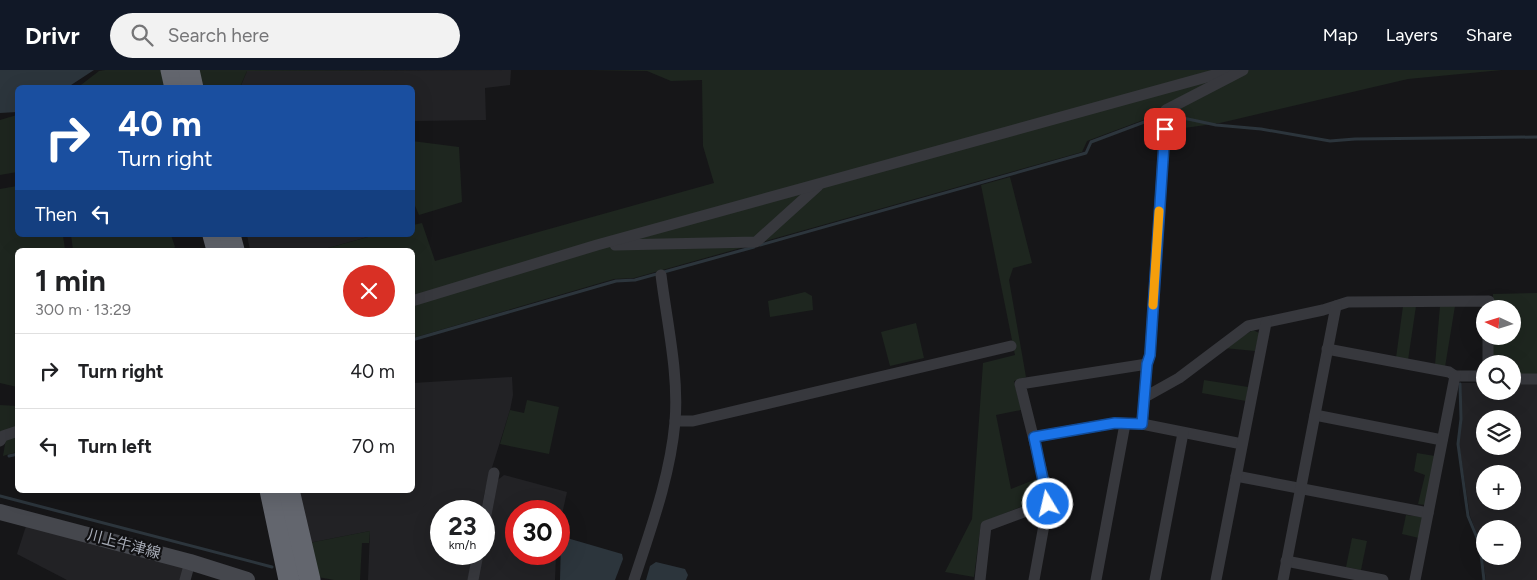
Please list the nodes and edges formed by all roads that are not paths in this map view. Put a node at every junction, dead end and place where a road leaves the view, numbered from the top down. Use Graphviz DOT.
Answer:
graph roads {
  1 [pos="171,70"];
  2 [pos="189,70"];
  3 [pos="1232,70"];
  4 [pos="1243,70"];
  5 [pos="175,85"];
  6 [pos="192,85"];
  7 [pos="821,183"];
  8 [pos="597,245"];
  9 [pos="661,275"];
  10 [pos="415,300"];
  11 [pos="1476,301"];
  12 [pos="1336,306"];
  13 [pos="1266,322"];
  14 [pos="1011,346"];
  15 [pos="1327,349"];
  16 [pos="1147,364"];
  17 [pos="1455,376"];
  18 [pos="1476,376"];
  19 [pos="1521,379"];
  20 [pos="1537,379"];
  21 [pos="1145,397"];
  22 [pos="1315,415"];
  23 [pos="675,421"];
  24 [pos="1125,424"];
  25 [pos="1142,424"];
  26 [pos="15,432"];
  27 [pos="1182,433"];
  28 [pos="1034,437"];
  29 [pos="1442,440"];
  30 [pos="0,441"];
  31 [pos="1242,444"];
  32 [pos="494,473"];
  33 [pos="1236,476"];
  34 [pos="1300,488"];
  35 [pos="271,493"];
  36 [pos="290,493"];
  37 [pos="489,500"];
  38 [pos="1048,504"];
  39 [pos="0,512"];
  40 [pos="1428,513"];
  41 [pos="1286,561"];
  42 [pos="190,562"];
  43 [pos="475,565"];
  44 [pos="185,580"];
  45 [pos="247,580"];
  46 [pos="289,580"];
  47 [pos="310,580"];
  48 [pos="472,580"];
  49 [pos="634,580"];
  50 [pos="980,580"];
  51 [pos="1034,580"];
  52 [pos="1096,580"];
  53 [pos="1155,580"];
  54 [pos="1216,580"];
  55 [pos="1282,580"];
  56 [pos="1383,580"];
  57 [pos="1415,580"];
  1 -- 5 [label="highway"];
  2 -- 6 [label="highway"];
  3 -- 7 [label="street"];
  4 -- 16 [label="street"];
  7 -- 8 [label="street"];
  7 -- 8 [label="street"];
  8 -- 10 [label="street"];
  9 -- 23 [label="street"];
  11 -- 12 [label="street"];
  12 -- 13 [label="street"];
  12 -- 15 [label="street"];
  13 -- 21 [label="street"];
  13 -- 31 [label="street"];
  14 -- 23 [label="street"];
  15 -- 17 [label="street"];
  15 -- 22 [label="street"];
  16 -- 21 [label="street"];
  16 -- 28 [label="street"];
  17 -- 18 [label="street"];
  17 -- 29 [label="street"];
  19 -- 20 [label="street"];
  21 -- 25 [label="street"];
  22 -- 29 [label="street"];
  22 -- 34 [label="street"];
  23 -- 49 [label="street"];
  24 -- 25 [label="street"];
  24 -- 28 [label="street"];
  24 -- 52 [label="street"];
  25 -- 27 [label="street"];
  26 -- 30 [label="street"];
  27 -- 31 [label="street"];
  27 -- 53 [label="street"];
  28 -- 38 [label="street"];
  29 -- 40 [label="street"];
  31 -- 33 [label="street"];
  32 -- 37 [label="street"];
  33 -- 34 [label="street"];
  33 -- 54 [label="street"];
  34 -- 40 [label="street"];
  34 -- 41 [label="street"];
  35 -- 46 [label="highway"];
  36 -- 47 [label="highway"];
  38 -- 50 [label="street"];
  38 -- 51 [label="street"];
  39 -- 42 [label="main road, 川上牛津線"];
  40 -- 57 [label="street"];
  41 -- 55 [label="street"];
  41 -- 56 [label="street"];
  42 -- 44 [label="street"];
  42 -- 45 [label="main road, 川上牛津線"];
  43 -- 48 [label="street"];
}
